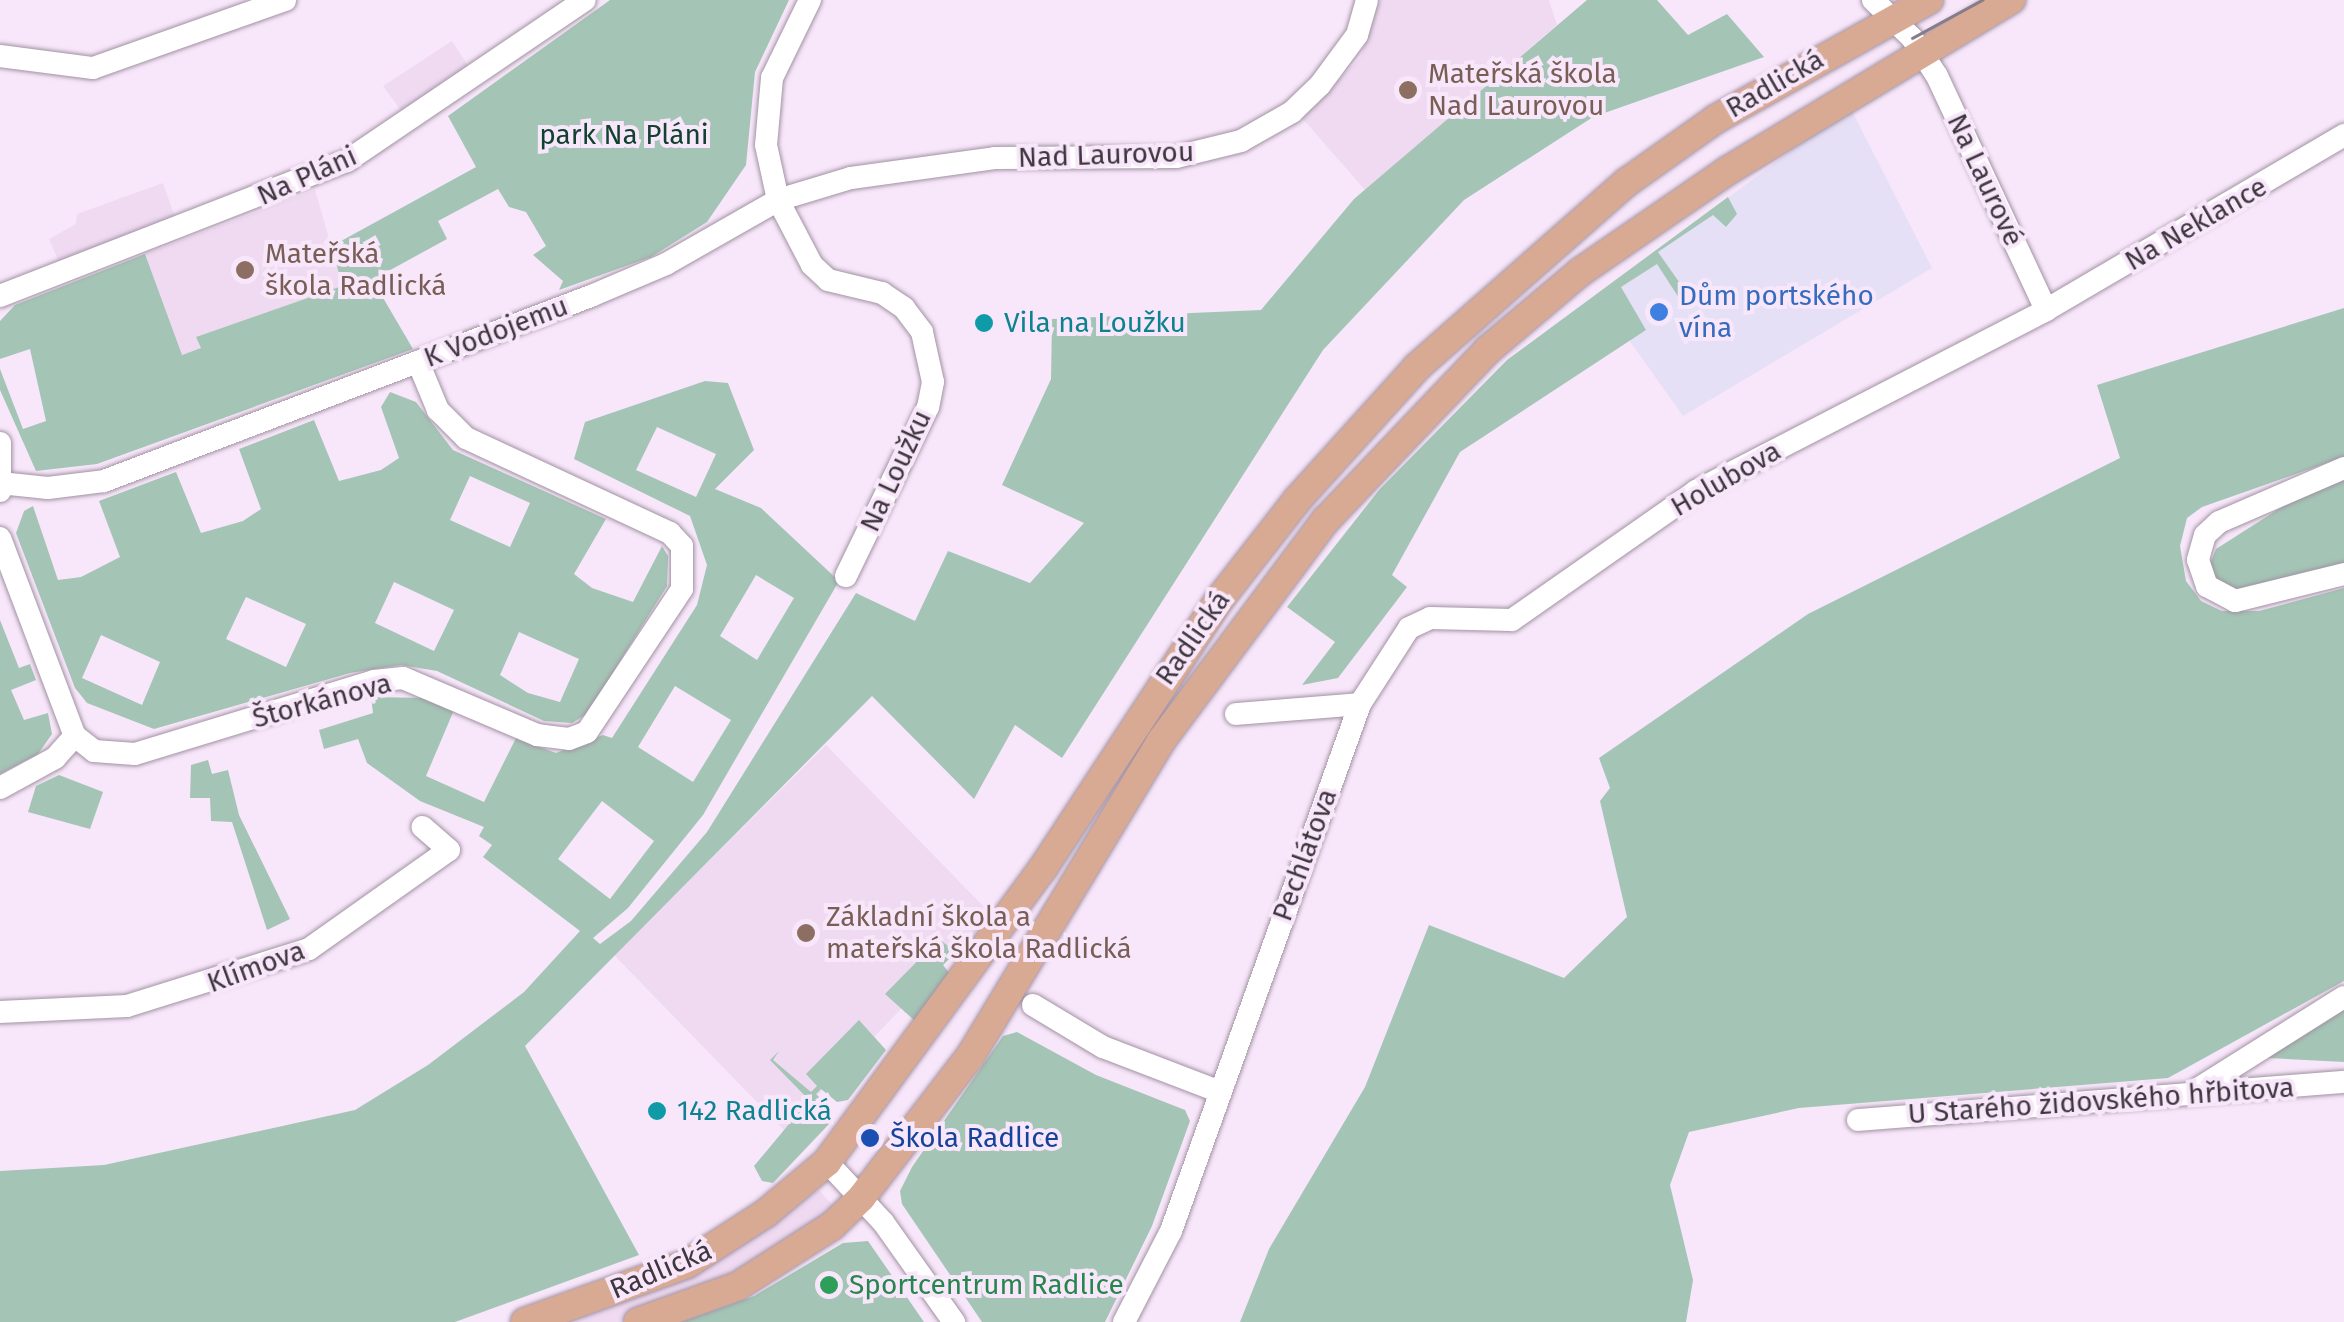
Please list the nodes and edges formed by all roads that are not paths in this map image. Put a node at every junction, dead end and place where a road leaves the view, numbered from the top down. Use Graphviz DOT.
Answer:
graph roads {
  1 [pos="286,0"];
  2 [pos="586,0"];
  3 [pos="810,0"];
  4 [pos="1366,0"];
  5 [pos="1929,0"];
  6 [pos="2011,0"];
  7 [pos="1882,9"];
  8 [pos="1922,52"];
  9 [pos="0,56"];
  10 [pos="2344,135"];
  11 [pos="778,200"];
  12 [pos="0,296"];
  13 [pos="2046,310"];
  14 [pos="418,362"];
  15 [pos="0,443"];
  16 [pos="2344,468"];
  17 [pos="0,483"];
  18 [pos="0,491"];
  19 [pos="0,538"];
  20 [pos="2344,574"];
  21 [pos="846,576"];
  22 [pos="1409,628"];
  23 [pos="1360,704"];
  24 [pos="1236,714"];
  25 [pos="75,736"];
  26 [pos="0,788"];
  27 [pos="423,827"];
  28 [pos="2344,997"];
  29 [pos="1033,1005"];
  30 [pos="0,1012"];
  31 [pos="2344,1082"];
  32 [pos="1220,1092"];
  33 [pos="2190,1094"];
  34 [pos="1858,1120"];
  35 [pos="827,1162"];
  36 [pos="861,1198"];
  37 [pos="525,1322"];
  38 [pos="638,1322"];
  39 [pos="954,1322"];
  40 [pos="1124,1322"];
  1 -- 9 [label="street"];
  2 -- 12 [label="street, Na Pláni"];
  3 -- 11 [label="street"];
  4 -- 11 [label="street, Nad Laurovou"];
  5 -- 7 [label="main road, Radlická"];
  6 -- 8 [label="main road, Radlická"];
  7 -- 8 [label="street, Na Laurové"];
  7 -- 35 [label="main road, Radlická"];
  8 -- 13 [label="street, Na Laurové"];
  8 -- 36 [label="main road, Radlická"];
  10 -- 13 [label="street, Na Neklance"];
  11 -- 14 [label="street, K Vodojemu"];
  11 -- 21 [label="street, Na Loužku"];
  13 -- 22 [label="street, Holubova"];
  14 -- 17 [label="street, K Vodojemu"];
  14 -- 25 [label="street, Štorkánova"];
  15 -- 17 [label="street"];
  16 -- 20 [label="street"];
  17 -- 18 [label="street"];
  19 -- 25 [label="street"];
  22 -- 23 [label="street, Pechlátova"];
  23 -- 24 [label="street"];
  23 -- 32 [label="street, Pechlátova"];
  25 -- 26 [label="street"];
  27 -- 30 [label="street, Klímova"];
  28 -- 33 [label="street"];
  29 -- 32 [label="street"];
  31 -- 33 [label="street, U Starého židovského hřbitova"];
  32 -- 40 [label="street, Pechlátova"];
  33 -- 34 [label="street, U Starého židovského hřbitova"];
  35 -- 36 [label="street"];
  35 -- 37 [label="main road, Radlická"];
  36 -- 38 [label="main road, Radlická"];
  36 -- 39 [label="street"];
}
